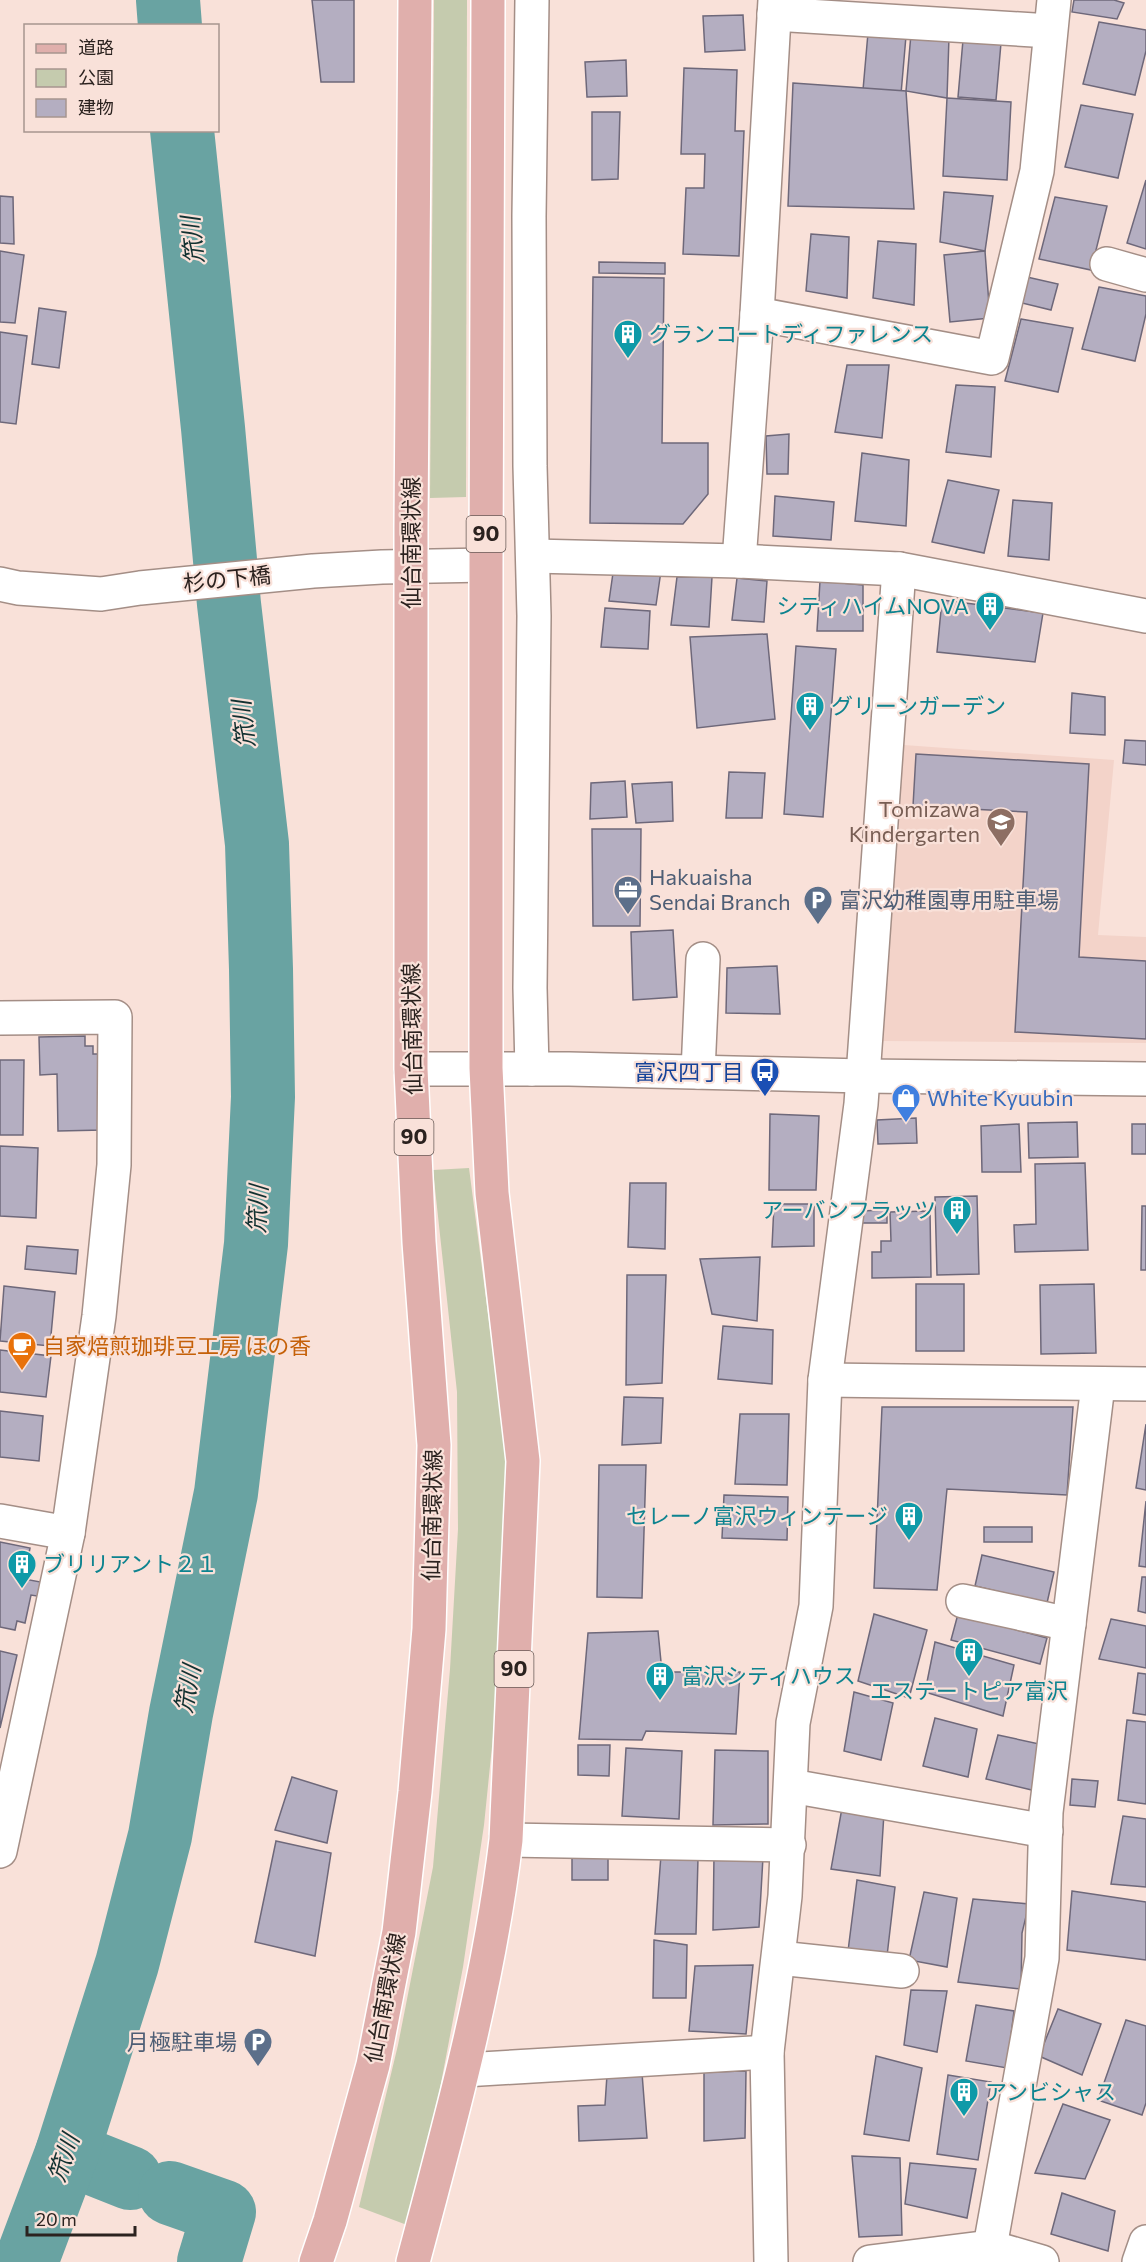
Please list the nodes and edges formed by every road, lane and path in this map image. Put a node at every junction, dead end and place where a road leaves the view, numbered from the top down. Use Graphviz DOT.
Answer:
graph roads {
  1 [pos="415,0"];
  2 [pos="488,0"];
  3 [pos="532,0"];
  4 [pos="775,7"];
  5 [pos="1052,15"];
  6 [pos="1107,264"];
  7 [pos="1146,275"];
  8 [pos="757,314"];
  9 [pos="533,556"];
  10 [pos="739,561"];
  11 [pos="486,565"];
  12 [pos="411,566"];
  13 [pos="899,569"];
  14 [pos="0,584"];
  15 [pos="1146,616"];
  16 [pos="703,959"];
  17 [pos="0,1018"];
  18 [pos="486,1068"];
  19 [pos="411,1069"];
  20 [pos="532,1069"];
  21 [pos="698,1072"];
  22 [pos="863,1076"];
  23 [pos="1146,1079"];
  24 [pos="825,1380"];
  25 [pos="1146,1384"];
  26 [pos="1098,1385"];
  27 [pos="0,1521"];
  28 [pos="68,1533"];
  29 [pos="963,1601"];
  30 [pos="1069,1624"];
  31 [pos="791,1786"];
  32 [pos="1046,1831"];
  33 [pos="506,1840"];
  34 [pos="789,1845"];
  35 [pos="0,1851"];
  36 [pos="779,1958"];
  37 [pos="902,1971"];
  38 [pos="767,2052"];
  39 [pos="464,2070"];
  40 [pos="1146,2242"];
  41 [pos="990,2247"];
  42 [pos="316,2262"];
  43 [pos="413,2262"];
  44 [pos="771,2262"];
  45 [pos="870,2262"];
  46 [pos="1042,2262"];
  47 [pos="1139,2262"];
  1 -- 12 [label="main road, 仙台南環状線 / 90"];
  2 -- 11 [label="main road, 90"];
  3 -- 9 [label="street"];
  4 -- 5 [label="street"];
  4 -- 8 [label="street"];
  5 -- 8 [label="street"];
  6 -- 7 [label="street"];
  8 -- 10 [label="street"];
  9 -- 10 [label="street"];
  9 -- 20 [label="street"];
  10 -- 13 [label="street"];
  11 -- 12 [label="street, 杉の下橋"];
  11 -- 18 [label="main road, 90"];
  12 -- 14 [label="street, 杉の下橋"];
  12 -- 19 [label="main road, 仙台南環状線 / 90"];
  13 -- 15 [label="street"];
  13 -- 22 [label="street"];
  16 -- 21 [label="street"];
  17 -- 28 [label="street"];
  18 -- 19 [label="street"];
  18 -- 20 [label="street"];
  18 -- 33 [label="main road, 90"];
  19 -- 42 [label="main road, 仙台南環状線 / 90"];
  20 -- 21 [label="street"];
  21 -- 22 [label="street"];
  22 -- 23 [label="street"];
  22 -- 24 [label="street"];
  24 -- 26 [label="street"];
  24 -- 31 [label="street"];
  25 -- 26 [label="street"];
  26 -- 30 [label="street"];
  27 -- 28 [label="street"];
  28 -- 35 [label="street"];
  29 -- 30 [label="street"];
  30 -- 32 [label="street"];
  31 -- 32 [label="street"];
  31 -- 34 [label="street"];
  32 -- 41 [label="street"];
  33 -- 34 [label="street"];
  33 -- 39 [label="main road, 90"];
  34 -- 36 [label="street"];
  36 -- 37 [label="street"];
  36 -- 38 [label="street"];
  38 -- 39 [label="street"];
  38 -- 44 [label="street"];
  39 -- 43 [label="main road, 90"];
  40 -- 47 [label="street"];
  41 -- 45 [label="street"];
  41 -- 46 [label="street"];
}
